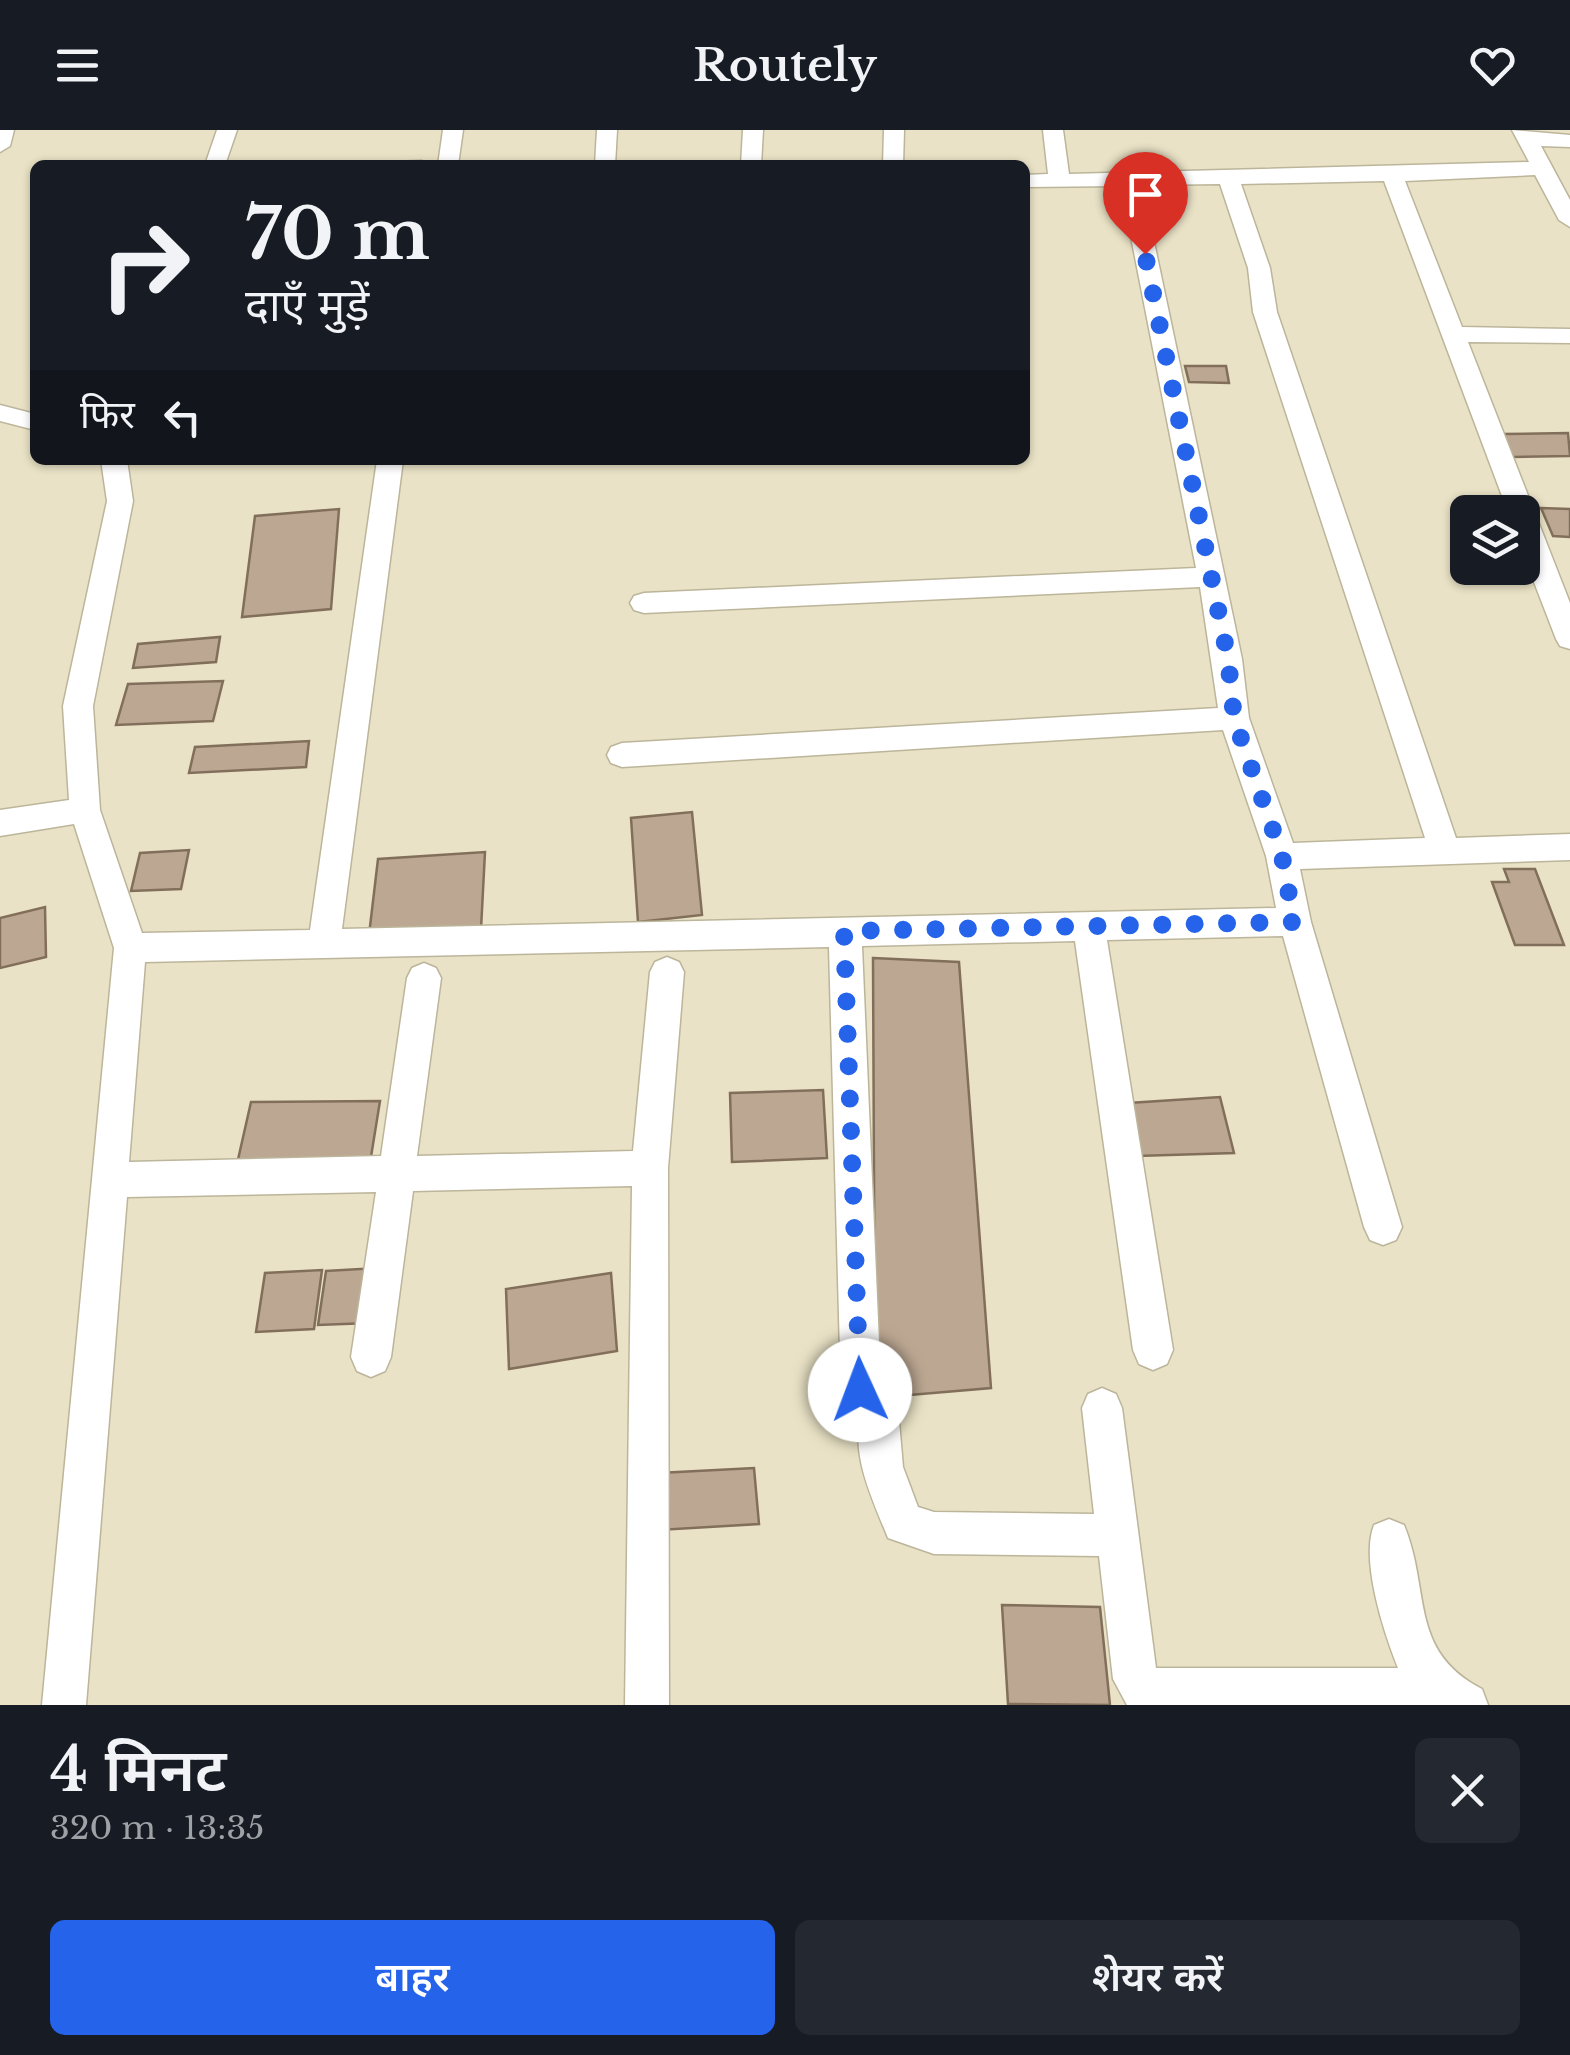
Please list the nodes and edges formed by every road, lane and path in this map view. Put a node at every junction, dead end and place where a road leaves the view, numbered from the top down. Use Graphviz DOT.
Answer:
graph roads {
  1 [pos="4,130"];
  2 [pos="228,130"];
  3 [pos="453,130"];
  4 [pos="607,130"];
  5 [pos="753,130"];
  6 [pos="894,130"];
  7 [pos="1053,130"];
  8 [pos="1524,134"];
  9 [pos="1570,140"];
  10 [pos="0,146"];
  11 [pos="216,160"];
  12 [pos="449,160"];
  13 [pos="606,160"];
  14 [pos="750,160"];
  15 [pos="893,160"];
  16 [pos="1542,168"];
  17 [pos="1392,175"];
  18 [pos="1228,178"];
  19 [pos="1130,179"];
  20 [pos="1030,180"];
  21 [pos="1059,180"];
  22 [pos="1570,220"];
  23 [pos="1453,334"];
  24 [pos="1570,336"];
  25 [pos="0,413"];
  26 [pos="30,421"];
  27 [pos="115,465"];
  28 [pos="389,465"];
  29 [pos="1515,495"];
  30 [pos="1540,561"];
  31 [pos="1212,577"];
  32 [pos="644,603"];
  33 [pos="1570,639"];
  34 [pos="1234,718"];
  35 [pos="622,755"];
  36 [pos="85,810"];
  37 [pos="0,823"];
  38 [pos="1570,847"];
  39 [pos="1444,852"];
  40 [pos="1282,856"];
  41 [pos="1294,922"];
  42 [pos="1089,926"];
  43 [pos="844,931"];
  44 [pos="324,944"];
  45 [pos="130,948"];
  46 [pos="666,972"];
  47 [pos="424,978"];
  48 [pos="650,1168"];
  49 [pos="396,1174"];
  50 [pos="110,1180"];
  51 [pos="1383,1227"];
  52 [pos="1153,1350"];
  53 [pos="372,1357"];
  54 [pos="1102,1408"];
  55 [pos="1120,1535"];
  56 [pos="1389,1540"];
  57 [pos="1451,1698"];
  58 [pos="64,1705"];
  59 [pos="647,1705"];
  1 -- 10 [label="street"];
  2 -- 11 [label="street"];
  3 -- 12 [label="street"];
  4 -- 13 [label="street"];
  5 -- 14 [label="street"];
  6 -- 15 [label="street"];
  7 -- 21 [label="street"];
  8 -- 9 [label="street"];
  8 -- 16 [label="street"];
  16 -- 17 [label="street"];
  16 -- 22 [label="street"];
  17 -- 18 [label="street"];
  17 -- 23 [label="street"];
  18 -- 19 [label="street"];
  18 -- 39 [label="street"];
  19 -- 21 [label="street"];
  19 -- 31 [label="street"];
  20 -- 21 [label="street"];
  23 -- 24 [label="street"];
  23 -- 29 [label="street"];
  25 -- 26 [label="street"];
  27 -- 36 [label="street"];
  28 -- 44 [label="street"];
  30 -- 33 [label="street"];
  31 -- 32 [label="street"];
  31 -- 34 [label="street"];
  34 -- 35 [label="street"];
  34 -- 40 [label="street"];
  36 -- 37 [label="street"];
  36 -- 45 [label="street"];
  38 -- 39 [label="street"];
  39 -- 40 [label="street"];
  40 -- 41 [label="street"];
  41 -- 42 [label="street"];
  41 -- 51 [label="street"];
  42 -- 43 [label="street"];
  42 -- 52 [label="street"];
  43 -- 44 [label="street"];
  43 -- 55 [label="street"];
  44 -- 45 [label="street"];
  45 -- 50 [label="street"];
  46 -- 48 [label="street"];
  47 -- 49 [label="street"];
  48 -- 49 [label="street"];
  48 -- 59 [label="street"];
  49 -- 50 [label="street"];
  49 -- 53 [label="street"];
  50 -- 58 [label="street"];
  54 -- 55 [label="street"];
  55 -- 57 [label="street"];
  56 -- 57 [label="street"];
}
